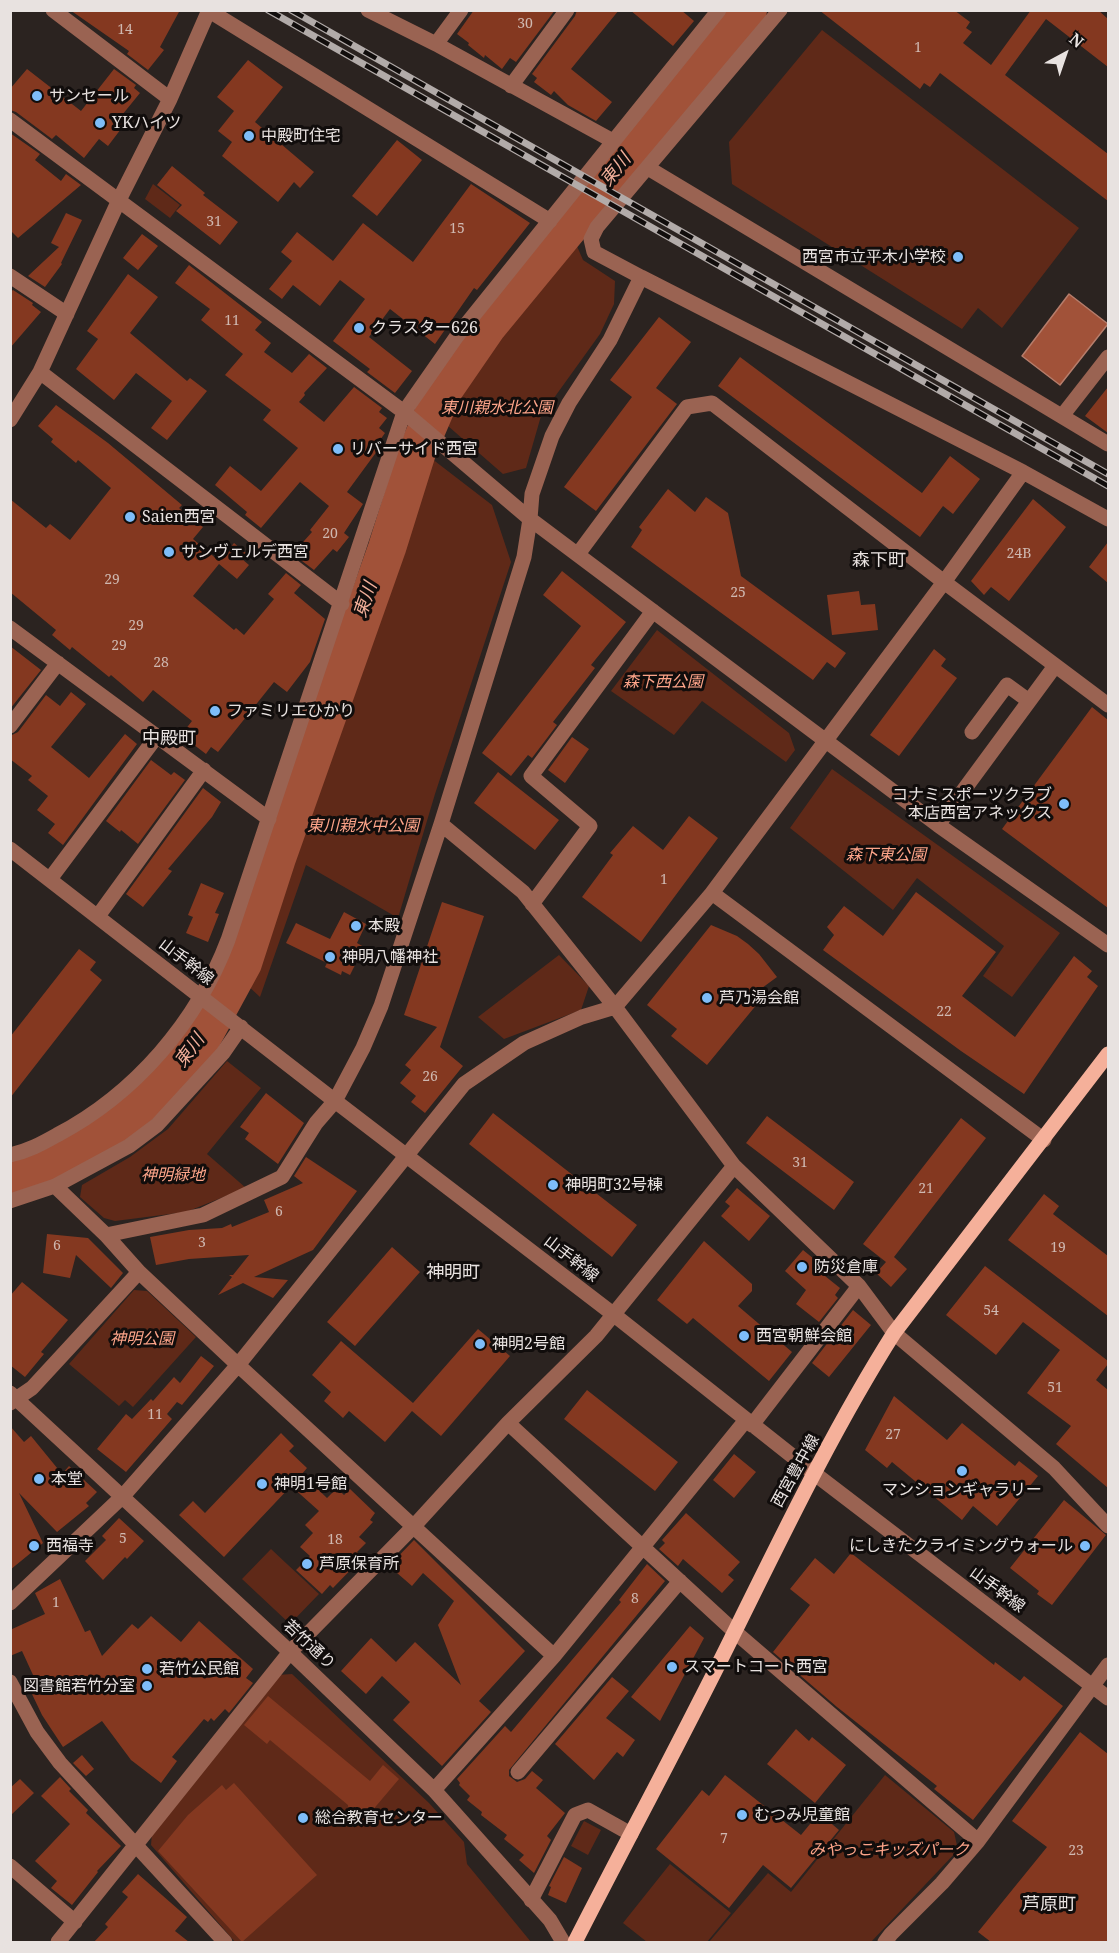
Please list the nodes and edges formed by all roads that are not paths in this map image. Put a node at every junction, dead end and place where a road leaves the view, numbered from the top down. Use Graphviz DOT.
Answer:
graph roads {
  1 [pos="53,10"];
  2 [pos="368,10"];
  3 [pos="461,10"];
  4 [pos="567,10"];
  5 [pos="719,10"];
  6 [pos="780,10"];
  7 [pos="208,11"];
  8 [pos="436,44"];
  9 [pos="511,86"];
  10 [pos="170,99"];
  11 [pos="10,120"];
  12 [pos="613,141"];
  13 [pos="648,168"];
  14 [pos="119,200"];
  15 [pos="550,221"];
  16 [pos="10,276"];
  17 [pos="641,277"];
  18 [pos="67,314"];
  19 [pos="1108,357"];
  20 [pos="40,372"];
  21 [pos="410,416"];
  22 [pos="1062,417"];
  23 [pos="10,420"];
  24 [pos="1108,444"];
  25 [pos="1023,472"];
  26 [pos="530,519"];
  27 [pos="1108,519"];
  28 [pos="578,554"];
  29 [pos="944,582"];
  30 [pos="342,604"];
  31 [pos="653,611"];
  32 [pos="10,628"];
  33 [pos="58,663"];
  34 [pos="1055,666"];
  35 [pos="1029,701"];
  36 [pos="1108,705"];
  37 [pos="10,726"];
  38 [pos="972,732"];
  39 [pos="157,736"];
  40 [pos="826,741"];
  41 [pos="204,770"];
  42 [pos="269,819"];
  43 [pos="441,824"];
  44 [pos="938,825"];
  45 [pos="10,849"];
  46 [pos="50,879"];
  47 [pos="712,892"];
  48 [pos="532,904"];
  49 [pos="98,916"];
  50 [pos="1108,945"];
  51 [pos="204,998"];
  52 [pos="615,1007"];
  53 [pos="237,1024"];
  54 [pos="1108,1054"];
  55 [pos="335,1101"];
  56 [pos="1044,1140"];
  57 [pos="10,1155"];
  58 [pos="407,1155"];
  59 [pos="734,1166"];
  60 [pos="55,1186"];
  61 [pos="10,1202"];
  62 [pos="106,1235"];
  63 [pos="139,1272"];
  64 [pos="859,1286"];
  65 [pos="613,1314"];
  66 [pos="894,1333"];
  67 [pos="238,1365"];
  68 [pos="12,1398"];
  69 [pos="508,1423"];
  70 [pos="749,1423"];
  71 [pos="815,1474"];
  72 [pos="123,1497"];
  73 [pos="414,1526"];
  74 [pos="1108,1526"];
  75 [pos="643,1546"];
  76 [pos="680,1581"];
  77 [pos="10,1603"];
  78 [pos="735,1632"];
  79 [pos="290,1652"];
  80 [pos="554,1656"];
  81 [pos="1108,1665"];
  82 [pos="10,1682"];
  83 [pos="1094,1687"];
  84 [pos="1108,1698"];
  85 [pos="518,1772"];
  86 [pos="434,1790"];
  87 [pos="631,1834"];
  88 [pos="978,1841"];
  89 [pos="135,1845"];
  90 [pos="10,1866"];
  91 [pos="531,1900"];
  92 [pos="75,1922"];
  93 [pos="58,1942"];
  94 [pos="225,1942"];
  95 [pos="563,1942"];
  96 [pos="575,1942"];
  97 [pos="885,1942"];
  1 -- 10 [label="street"];
  2 -- 8 [label="street"];
  3 -- 8 [label="street"];
  4 -- 9 [label="street"];
  5 -- 12 [label="street"];
  6 -- 13 [label="street"];
  7 -- 10 [label="street"];
  7 -- 15 [label="street"];
  8 -- 9 [label="street"];
  9 -- 12 [label="street"];
  10 -- 14 [label="street"];
  11 -- 14 [label="street"];
  12 -- 15 [label="street"];
  13 -- 17 [label="street"];
  13 -- 22 [label="street"];
  14 -- 18 [label="street"];
  14 -- 21 [label="street"];
  15 -- 21 [label="street"];
  16 -- 18 [label="street"];
  17 -- 25 [label="street"];
  17 -- 26 [label="street"];
  18 -- 20 [label="street"];
  19 -- 22 [label="street"];
  20 -- 23 [label="street"];
  20 -- 30 [label="street"];
  21 -- 26 [label="street"];
  21 -- 30 [label="street"];
  22 -- 24 [label="street"];
  25 -- 27 [label="street"];
  25 -- 29 [label="street"];
  26 -- 28 [label="street"];
  26 -- 43 [label="street"];
  28 -- 29 [label="street"];
  28 -- 31 [label="street"];
  29 -- 34 [label="street"];
  29 -- 40 [label="street"];
  30 -- 42 [label="street"];
  31 -- 40 [label="street"];
  31 -- 48 [label="street"];
  32 -- 33 [label="street"];
  33 -- 37 [label="street"];
  33 -- 39 [label="street"];
  34 -- 35 [label="street"];
  34 -- 36 [label="street"];
  35 -- 38 [label="street"];
  35 -- 44 [label="street"];
  39 -- 41 [label="street"];
  39 -- 46 [label="street"];
  40 -- 44 [label="street"];
  40 -- 47 [label="street"];
  41 -- 42 [label="street"];
  41 -- 49 [label="street"];
  42 -- 51 [label="street"];
  43 -- 48 [label="street"];
  43 -- 55 [label="street"];
  44 -- 50 [label="street"];
  45 -- 46 [label="street, 山手幹線"];
  46 -- 49 [label="street, 山手幹線"];
  47 -- 52 [label="street"];
  47 -- 56 [label="street"];
  48 -- 52 [label="street"];
  49 -- 51 [label="street, 山手幹線"];
  51 -- 53 [label="street, 山手幹線"];
  51 -- 57 [label="street"];
  52 -- 58 [label="street"];
  52 -- 59 [label="street"];
  53 -- 55 [label="street, 山手幹線"];
  53 -- 60 [label="street"];
  54 -- 56 [label="main road, 西宮豊中線"];
  55 -- 58 [label="street, 山手幹線"];
  55 -- 62 [label="street"];
  56 -- 66 [label="main road, 西宮豊中線"];
  58 -- 65 [label="street, 山手幹線"];
  58 -- 67 [label="street"];
  59 -- 64 [label="street"];
  59 -- 65 [label="street"];
  60 -- 61 [label="street"];
  60 -- 62 [label="street"];
  62 -- 63 [label="street"];
  63 -- 67 [label="street"];
  63 -- 68 [label="street"];
  64 -- 66 [label="street"];
  64 -- 70 [label="street"];
  65 -- 69 [label="street"];
  65 -- 70 [label="street, 山手幹線"];
  66 -- 71 [label="main road, 西宮豊中線"];
  66 -- 74 [label="street"];
  67 -- 72 [label="street"];
  67 -- 73 [label="street"];
  68 -- 72 [label="street, 若竹通り"];
  69 -- 73 [label="street"];
  69 -- 75 [label="street"];
  70 -- 71 [label="street, 山手幹線"];
  70 -- 75 [label="street"];
  71 -- 78 [label="main road, 西宮豊中線"];
  71 -- 83 [label="street, 山手幹線"];
  72 -- 77 [label="street"];
  72 -- 79 [label="street, 若竹通り"];
  73 -- 79 [label="street"];
  73 -- 80 [label="street"];
  75 -- 76 [label="street"];
  75 -- 80 [label="street"];
  76 -- 78 [label="street"];
  76 -- 85 [label="street"];
  78 -- 87 [label="main road, 西宮豊中線"];
  78 -- 88 [label="street"];
  79 -- 86 [label="street, 若竹通り"];
  79 -- 89 [label="street"];
  80 -- 86 [label="street"];
  81 -- 83 [label="street"];
  82 -- 89 [label="street"];
  83 -- 84 [label="street, 山手幹線"];
  83 -- 88 [label="street"];
  86 -- 91 [label="street, 若竹通り"];
  87 -- 91 [label="street"];
  87 -- 96 [label="main road, 西宮豊中線"];
  88 -- 97 [label="street"];
  89 -- 92 [label="street"];
  89 -- 94 [label="street"];
  90 -- 92 [label="street"];
  91 -- 95 [label="street, 若竹通り"];
  92 -- 93 [label="street"];
}
